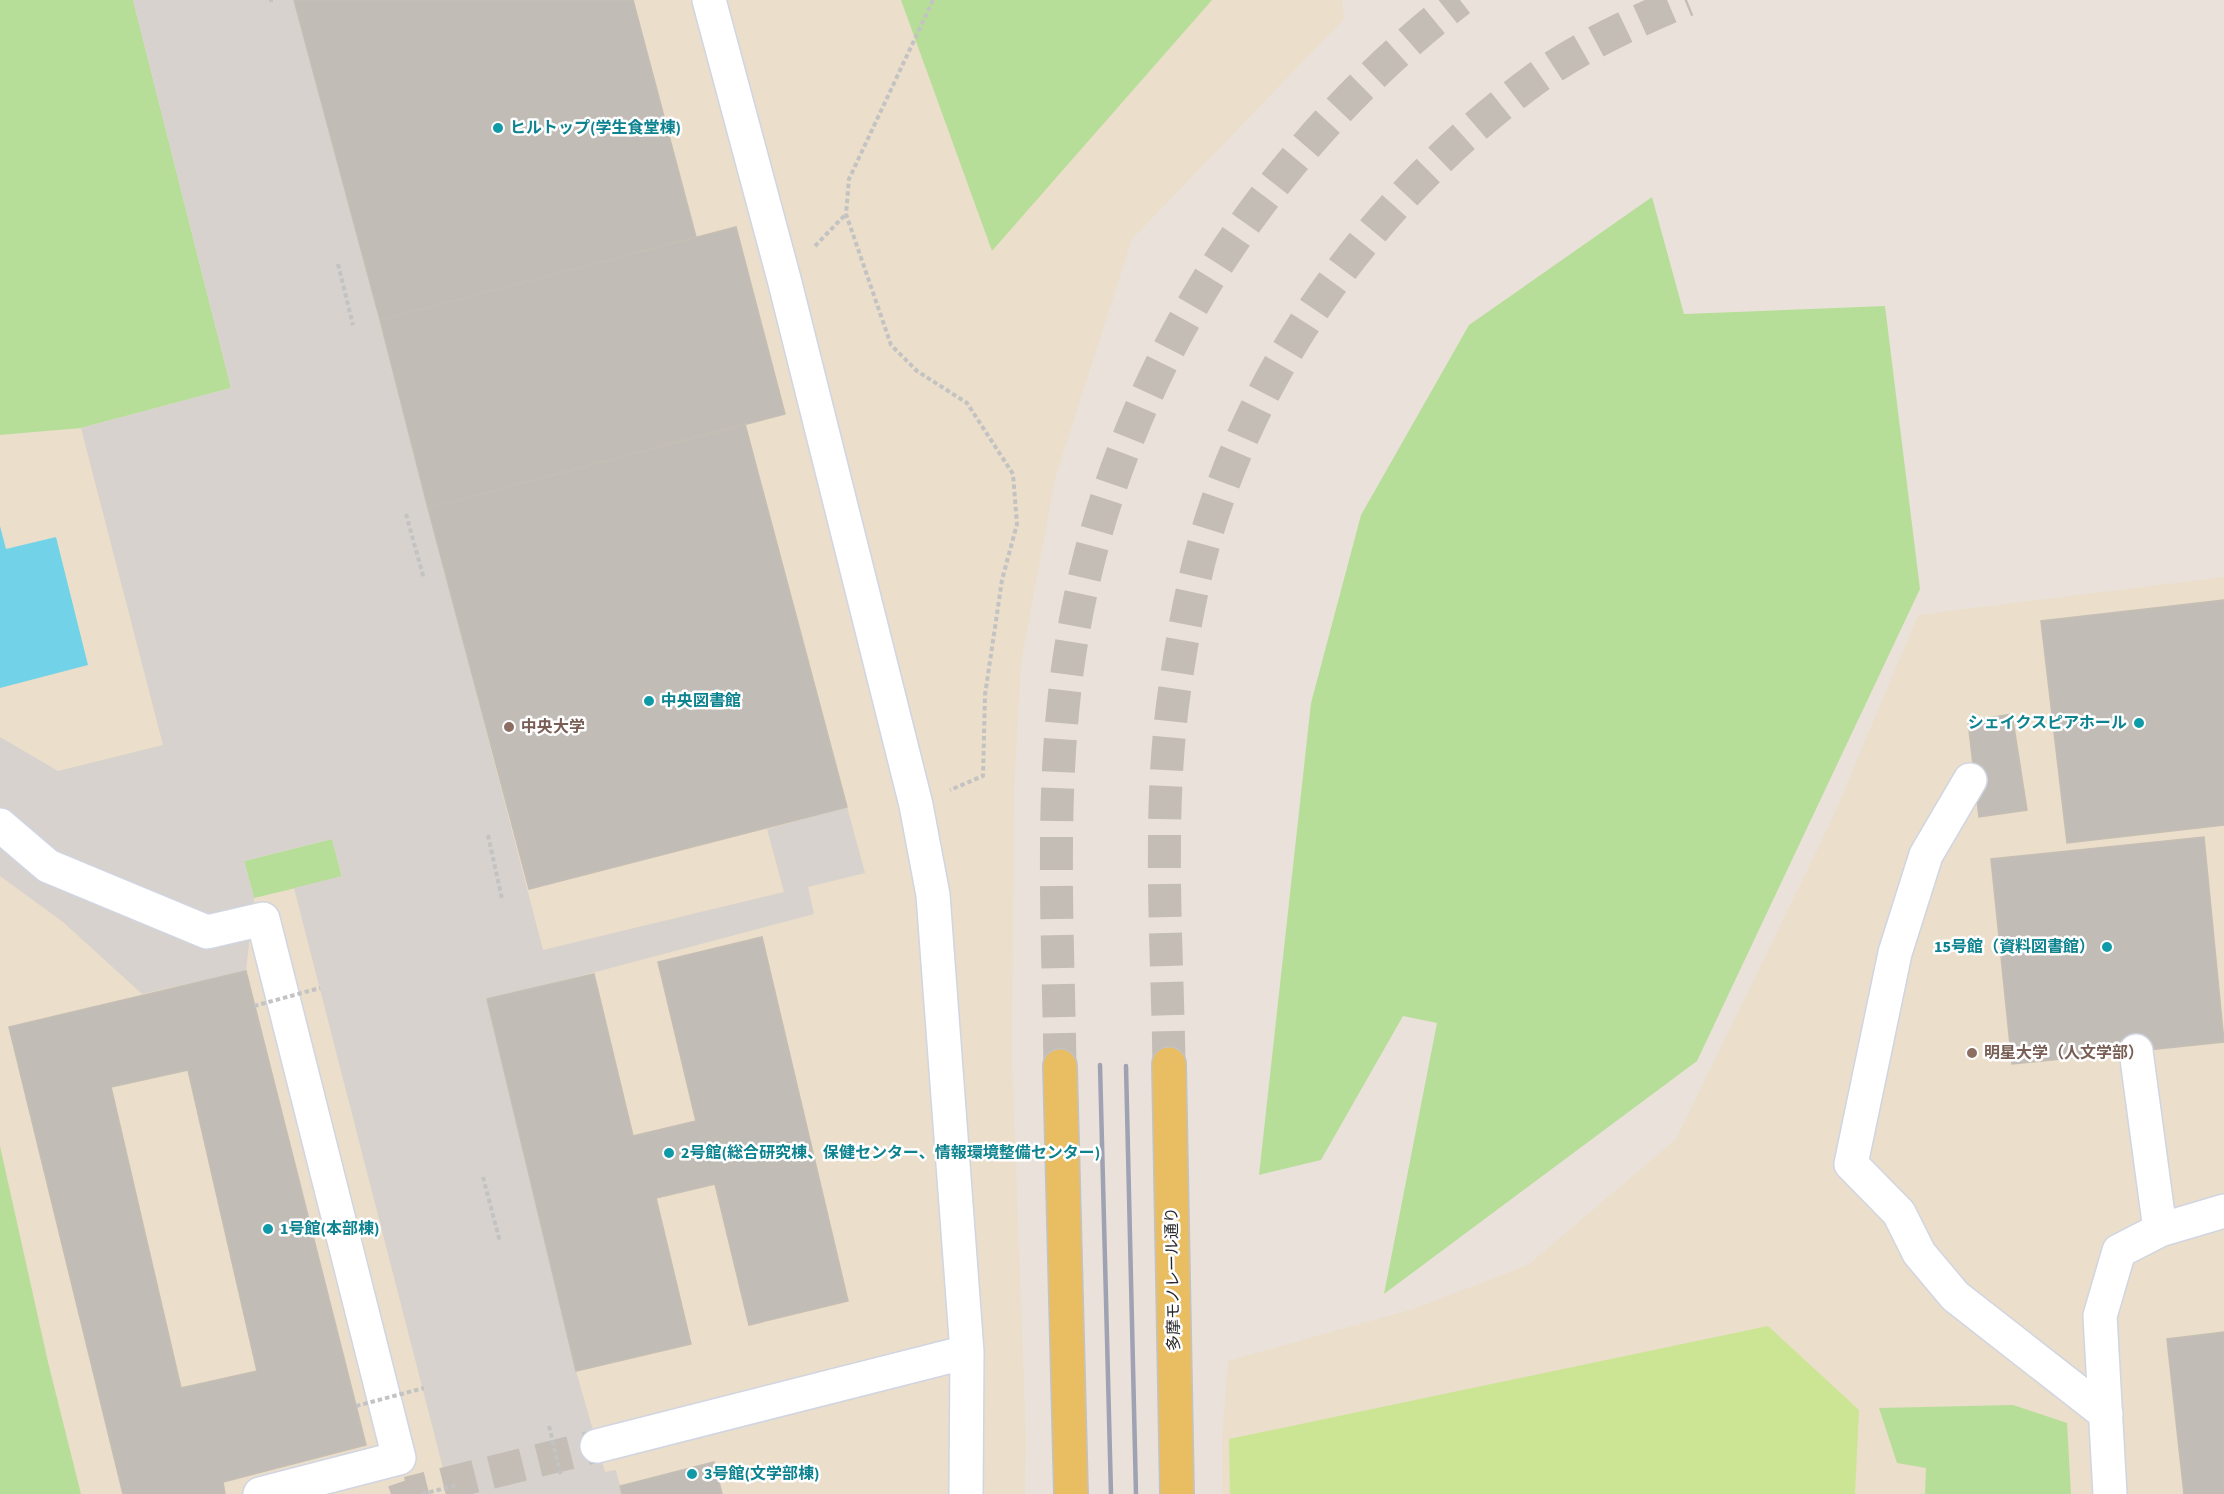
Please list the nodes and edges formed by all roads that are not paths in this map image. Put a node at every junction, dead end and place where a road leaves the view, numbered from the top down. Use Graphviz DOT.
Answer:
graph roads {
  1 [pos="709,0"];
  2 [pos="1970,780"];
  3 [pos="0,825"];
  4 [pos="2136,1051"];
  5 [pos="1168,1064"];
  6 [pos="1060,1066"];
  7 [pos="2224,1212"];
  8 [pos="2160,1230"];
  9 [pos="968,1352"];
  10 [pos="2106,1414"];
  11 [pos="597,1446"];
  12 [pos="408,1478"];
  13 [pos="260,1494"];
  14 [pos="966,1494"];
  15 [pos="1071,1494"];
  16 [pos="1177,1494"];
  17 [pos="2110,1494"];
  1 -- 9 [label="street"];
  2 -- 10 [label="street"];
  3 -- 12 [label="street"];
  4 -- 8 [label="street"];
  5 -- 16 [label="main road, 多摩モノレール通り"];
  6 -- 15 [label="main road"];
  7 -- 8 [label="street"];
  8 -- 10 [label="street"];
  9 -- 11 [label="street"];
  9 -- 14 [label="street"];
  10 -- 17 [label="street"];
  12 -- 13 [label="street"];
}
